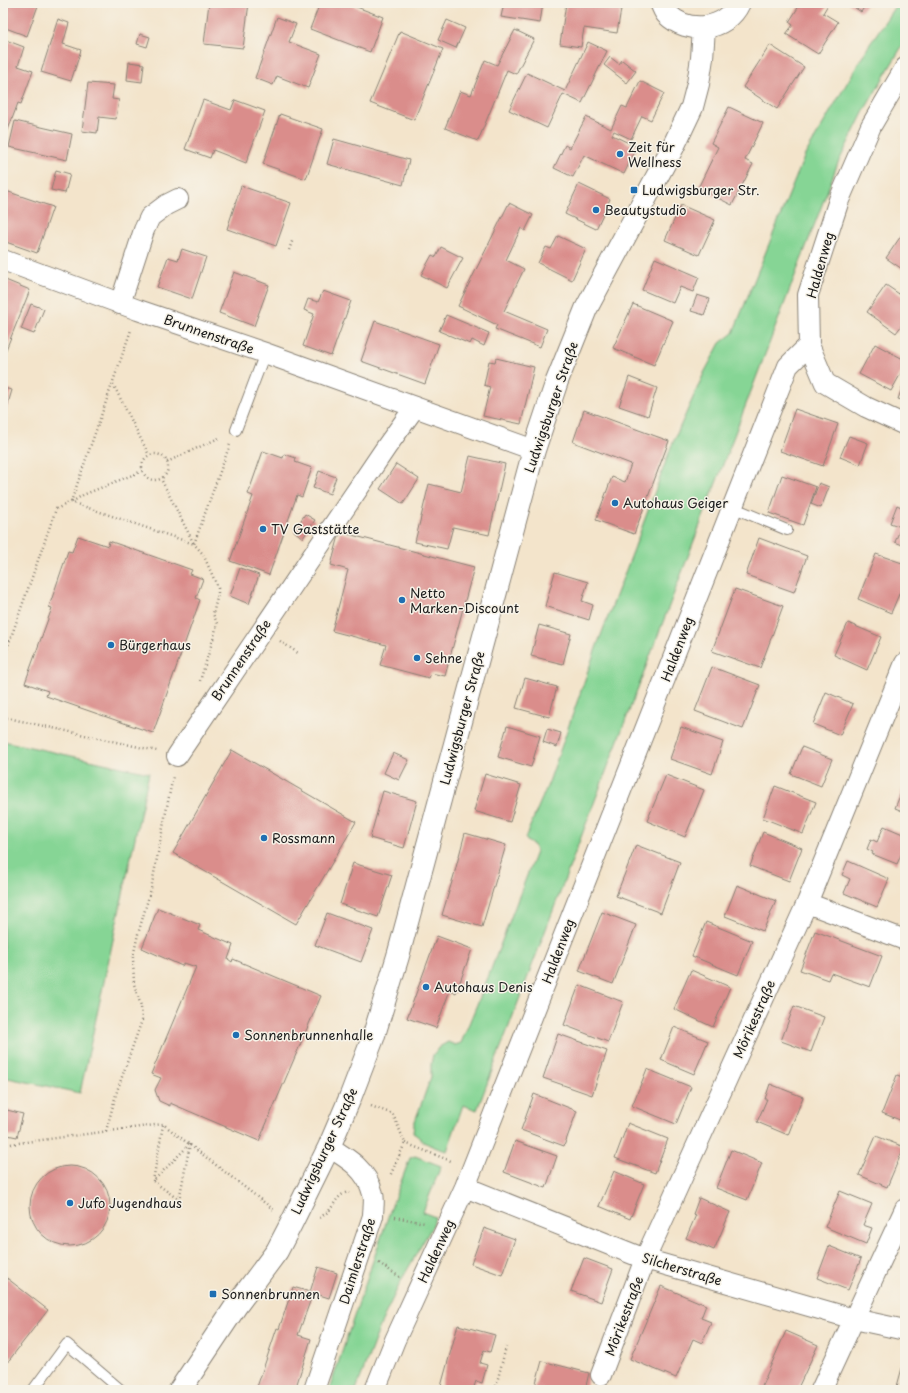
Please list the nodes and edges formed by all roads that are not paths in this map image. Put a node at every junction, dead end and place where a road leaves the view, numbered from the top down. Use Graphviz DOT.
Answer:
graph roads {
  1 [pos="661,3"];
  2 [pos="739,3"];
  3 [pos="704,28"];
  4 [pos="905,68"];
  5 [pos="178,199"];
  6 [pos="3,260"];
  7 [pos="129,307"];
  8 [pos="809,345"];
  9 [pos="265,353"];
  10 [pos="415,407"];
  11 [pos="905,425"];
  12 [pos="236,430"];
  13 [pos="534,450"];
  14 [pos="732,507"];
  15 [pos="786,530"];
  16 [pos="905,663"];
  17 [pos="177,756"];
  18 [pos="807,903"];
  19 [pos="905,940"];
  20 [pos="329,1147"];
  21 [pos="465,1187"];
  22 [pos="905,1209"];
  23 [pos="646,1259"];
  24 [pos="854,1319"];
  25 [pos="905,1330"];
  26 [pos="601,1375"];
  27 [pos="33,1390"];
  28 [pos="121,1390"];
  29 [pos="180,1390"];
  30 [pos="314,1390"];
  31 [pos="374,1390"];
  32 [pos="821,1390"];
  1 -- 3 [label="street"];
  2 -- 3 [label="street"];
  3 -- 13 [label="street, Ludwigsburger Straße"];
  4 -- 8 [label="street, Haldenweg"];
  5 -- 7 [label="street"];
  6 -- 7 [label="street, Brunnenstraße"];
  7 -- 9 [label="street, Brunnenstraße"];
  8 -- 11 [label="street"];
  8 -- 14 [label="street, Haldenweg"];
  9 -- 10 [label="street, Brunnenstraße"];
  9 -- 12 [label="lane"];
  10 -- 13 [label="street, Brunnenstraße"];
  10 -- 17 [label="street, Brunnenstraße"];
  13 -- 20 [label="street, Ludwigsburger Straße"];
  14 -- 15 [label="lane"];
  14 -- 21 [label="street, Haldenweg"];
  16 -- 18 [label="street, Mörikestraße"];
  18 -- 19 [label="street"];
  18 -- 23 [label="street, Mörikestraße"];
  20 -- 29 [label="street, Ludwigsburger Straße"];
  20 -- 30 [label="street, Daimlerstraße"];
  21 -- 23 [label="street, Silcherstraße"];
  21 -- 31 [label="street, Haldenweg"];
  22 -- 24 [label="street"];
  23 -- 24 [label="street, Silcherstraße"];
  23 -- 26 [label="street, Mörikestraße"];
  24 -- 25 [label="street, Silcherstraße"];
  24 -- 32 [label="street"];
  27 -- 28 [label="lane"];
}
